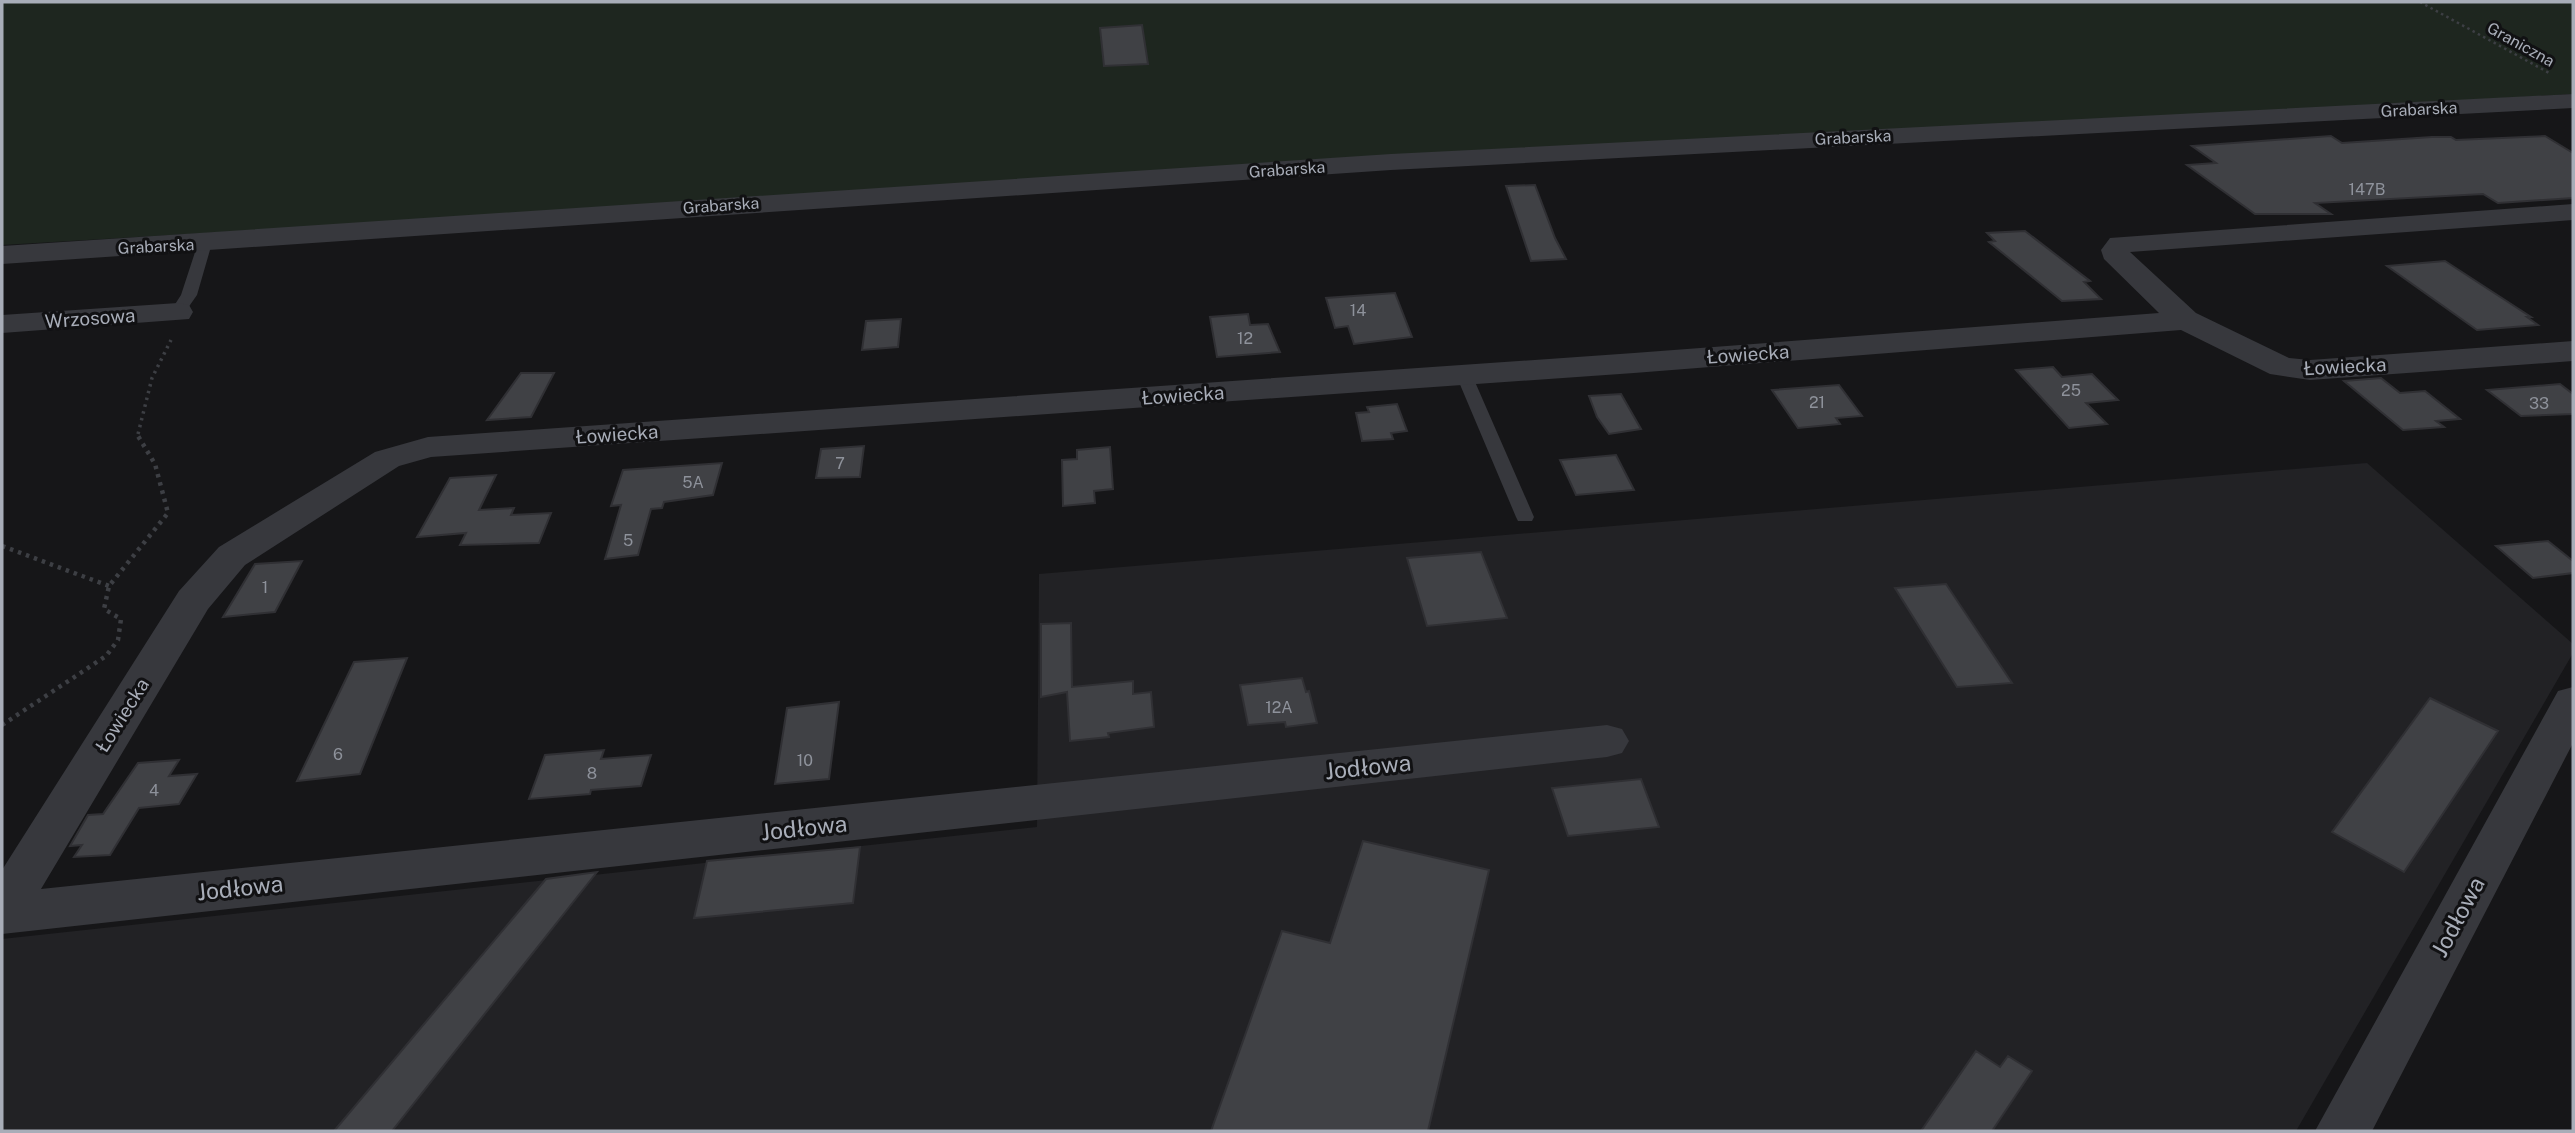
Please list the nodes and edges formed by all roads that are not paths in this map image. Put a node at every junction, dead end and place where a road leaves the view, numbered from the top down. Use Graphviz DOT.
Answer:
graph roads {
  1 [pos="2567,90"];
  2 [pos="2573,212"];
  3 [pos="205,243"];
  4 [pos="2,255"];
  5 [pos="178,312"];
  6 [pos="2185,320"];
  7 [pos="2,324"];
  8 [pos="2573,351"];
  9 [pos="1464,375"];
  10 [pos="1525,517"];
  11 [pos="2573,702"];
  12 [pos="1607,741"];
  13 [pos="2,912"];
  14 [pos="2343,1131"];
  1 -- 3 [label="street, Grabarska"];
  2 -- 6 [label="street"];
  3 -- 4 [label="street, Grabarska"];
  3 -- 5 [label="lane"];
  5 -- 7 [label="street, Wrzosowa"];
  6 -- 8 [label="street, Łowiecka"];
  6 -- 9 [label="street, Łowiecka"];
  9 -- 10 [label="lane"];
  9 -- 13 [label="street, Łowiecka"];
  11 -- 14 [label="street, Jodłowa"];
  12 -- 13 [label="street, Jodłowa"];
}
